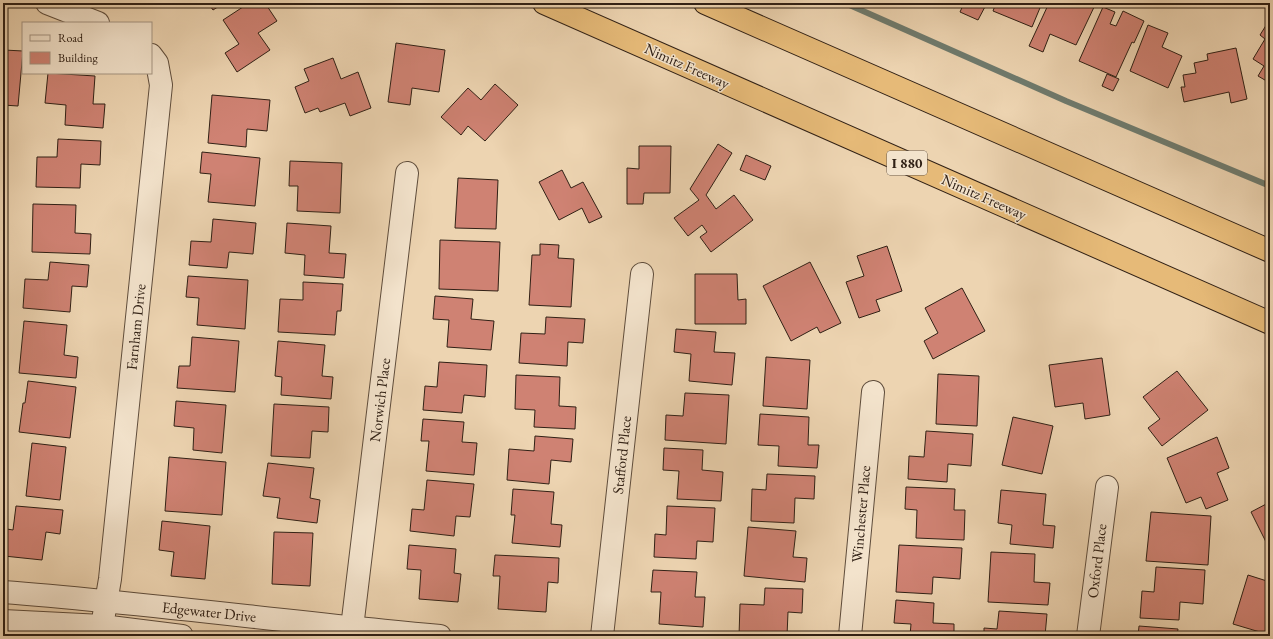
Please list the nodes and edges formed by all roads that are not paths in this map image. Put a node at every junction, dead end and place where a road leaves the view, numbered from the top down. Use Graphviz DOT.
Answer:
graph roads {
  1 [pos="47,3"];
  2 [pos="544,3"];
  3 [pos="705,3"];
  4 [pos="95,22"];
  5 [pos="152,56"];
  6 [pos="407,172"];
  7 [pos="1270,251"];
  8 [pos="642,274"];
  9 [pos="1270,323"];
  10 [pos="873,392"];
  11 [pos="1107,487"];
  12 [pos="3,592"];
  13 [pos="106,600"];
  14 [pos="3,621"];
  15 [pos="102,626"];
  16 [pos="352,632"];
  17 [pos="182,636"];
  18 [pos="440,636"];
  19 [pos="602,636"];
  20 [pos="850,636"];
  21 [pos="1088,636"];
  1 -- 4 [label="street"];
  2 -- 9 [label="highway, Nimitz Freeway / I 880"];
  3 -- 7 [label="highway"];
  5 -- 13 [label="street, Farnham Drive"];
  6 -- 16 [label="street, Norwich Place"];
  8 -- 19 [label="street, Stafford Place"];
  10 -- 20 [label="street, Winchester Place"];
  11 -- 21 [label="street, Oxford Place"];
  12 -- 13 [label="street, Edgewater Drive"];
  13 -- 15 [label="street, Farnham Drive"];
  13 -- 16 [label="street, Edgewater Drive"];
  14 -- 15 [label="street, Edgewater Drive"];
  15 -- 17 [label="street, Edgewater Drive"];
  16 -- 18 [label="street, Edgewater Drive"];
}
